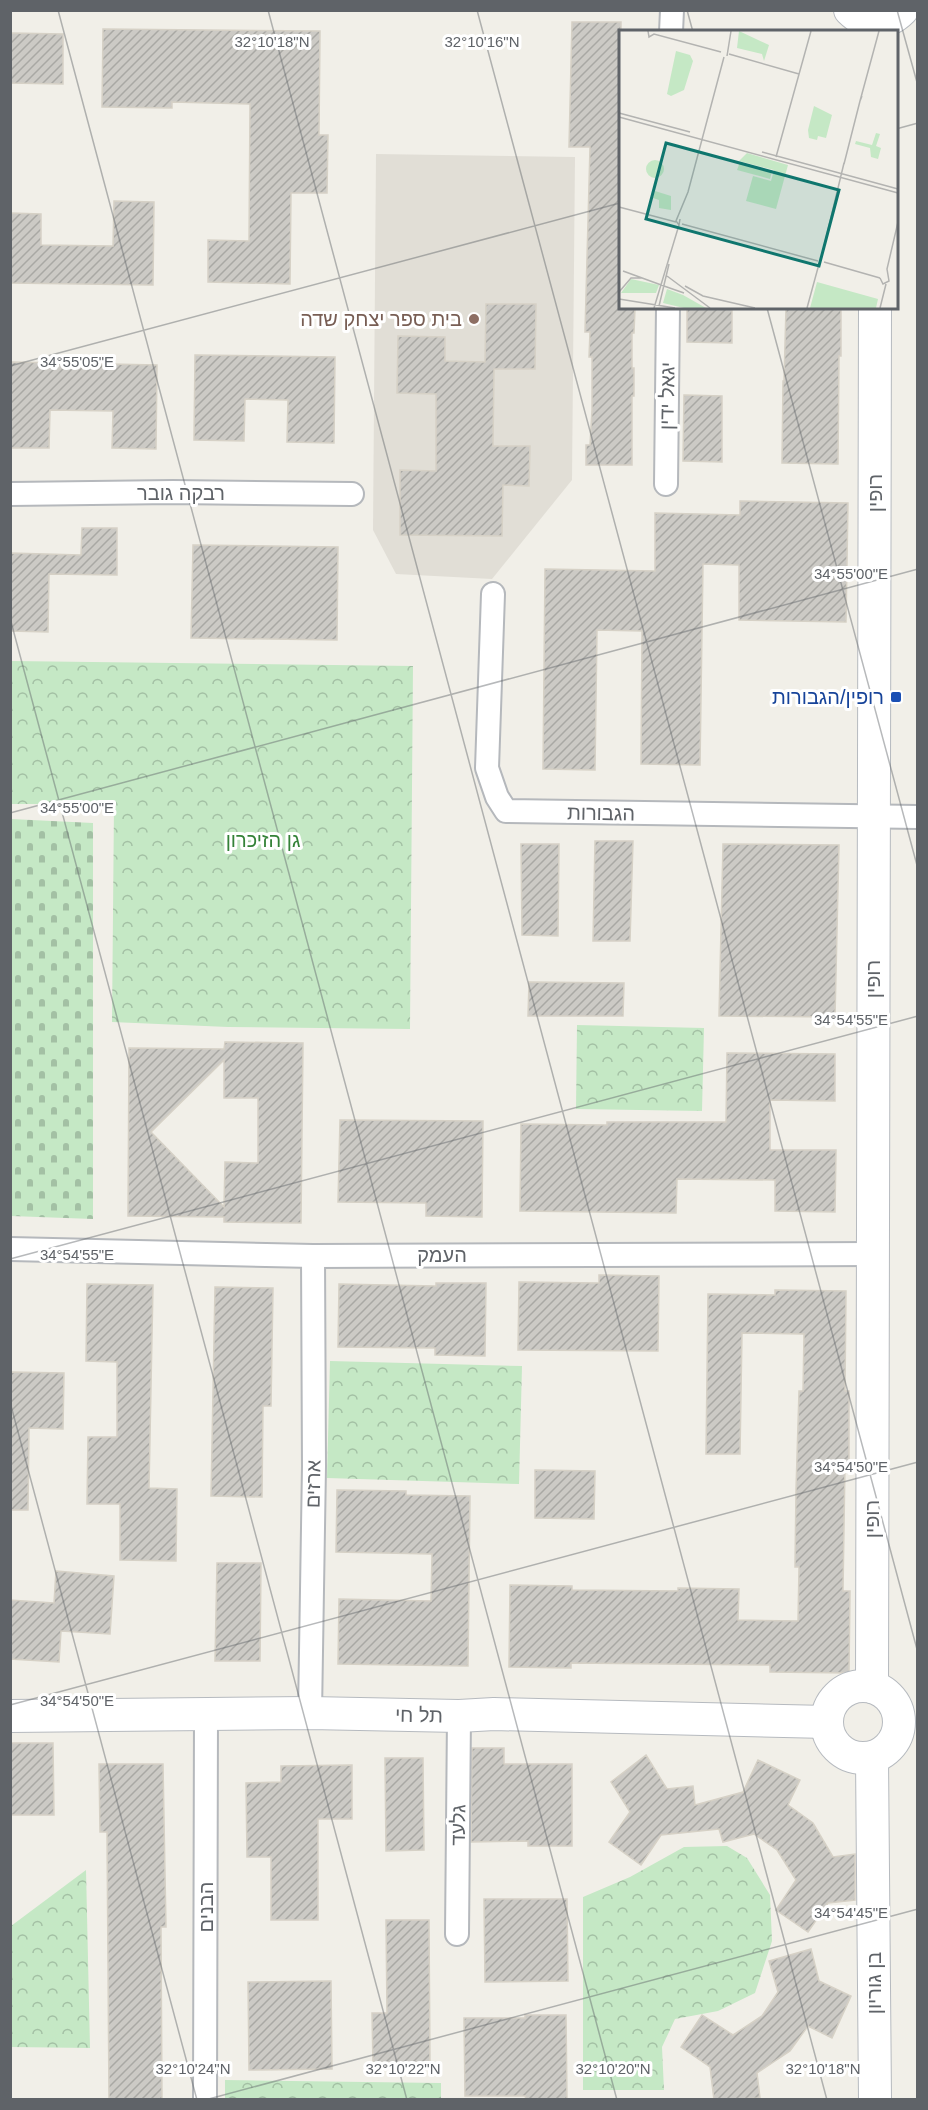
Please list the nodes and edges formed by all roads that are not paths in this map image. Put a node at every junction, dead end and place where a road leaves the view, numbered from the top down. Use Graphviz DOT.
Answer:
graph roads {
  1 [pos="672,10"];
  2 [pos="671,30"];
  3 [pos="668,309"];
  4 [pos="875,309"];
  5 [pos="666,484"];
  6 [pos="10,494"];
  7 [pos="352,494"];
  8 [pos="493,594"];
  9 [pos="874,817"];
  10 [pos="918,817"];
  11 [pos="10,1249"];
  12 [pos="873,1254"];
  13 [pos="313,1256"];
  14 [pos="872,1687"];
  15 [pos="310,1713"];
  16 [pos="206,1714"];
  17 [pos="10,1716"];
  18 [pos="459,1716"];
  19 [pos="909,1720"];
  20 [pos="827,1722"];
  21 [pos="872,1758"];
  22 [pos="457,1934"];
  23 [pos="206,2100"];
  24 [pos="875,2100"];
  1 -- 2 [label="street"];
  3 -- 5 [label="street, יגאל ידין"];
  4 -- 9 [label="street, רופין"];
  6 -- 7 [label="street, רבקה גובר"];
  8 -- 9 [label="street, הגבורות"];
  9 -- 10 [label="street, הגבורות"];
  9 -- 12 [label="street, רופין"];
  11 -- 13 [label="street, העמק"];
  12 -- 13 [label="street, העמק"];
  12 -- 14 [label="street, רופין"];
  13 -- 15 [label="street, ארזים"];
  14 -- 19 [label="street"];
  14 -- 20 [label="street"];
  15 -- 16 [label="street, תל חי"];
  15 -- 18 [label="street, תל חי"];
  16 -- 17 [label="street, תל חי"];
  16 -- 23 [label="street, הבנים"];
  18 -- 20 [label="street, תל חי"];
  18 -- 22 [label="street, גלעד"];
  19 -- 21 [label="street"];
  20 -- 21 [label="street"];
  21 -- 24 [label="street, בן גוריון"];
}
